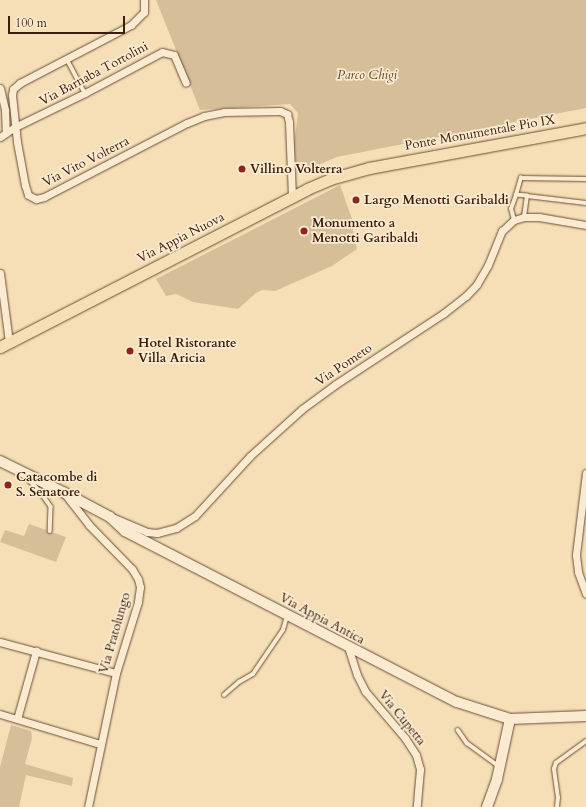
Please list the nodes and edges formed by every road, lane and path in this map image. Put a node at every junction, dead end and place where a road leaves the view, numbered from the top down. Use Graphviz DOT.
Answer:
graph roads {
  1 [pos="145,1"];
  2 [pos="67,58"];
  3 [pos="186,83"];
  4 [pos="0,88"];
  5 [pos="85,93"];
  6 [pos="15,126"];
  7 [pos="586,128"];
  8 [pos="3,135"];
  9 [pos="379,166"];
  10 [pos="586,179"];
  11 [pos="516,194"];
  12 [pos="292,196"];
  13 [pos="527,196"];
  14 [pos="586,203"];
  15 [pos="524,217"];
  16 [pos="514,220"];
  17 [pos="586,225"];
  18 [pos="0,273"];
  19 [pos="5,345"];
  20 [pos="0,461"];
  21 [pos="20,471"];
  22 [pos="586,473"];
  23 [pos="63,492"];
  24 [pos="110,517"];
  25 [pos="50,531"];
  26 [pos="586,594"];
  27 [pos="287,615"];
  28 [pos="0,642"];
  29 [pos="348,647"];
  30 [pos="36,651"];
  31 [pos="116,673"];
  32 [pos="224,695"];
  33 [pos="0,714"];
  34 [pos="586,717"];
  35 [pos="17,719"];
  36 [pos="510,719"];
  37 [pos="458,730"];
  38 [pos="586,741"];
  39 [pos="100,744"];
  40 [pos="500,767"];
  41 [pos="88,807"];
  42 [pos="417,807"];
  43 [pos="487,807"];
  44 [pos="557,807"];
  1 -- 2 [label="street, Via Vito Volterra"];
  2 -- 5 [label="lane"];
  2 -- 6 [label="street, Via Vito Volterra"];
  3 -- 5 [label="street, Via Barnaba Tortolini"];
  4 -- 8 [label="street"];
  5 -- 6 [label="street, Via Barnaba Tortolini"];
  6 -- 8 [label="street, Via Barnaba Tortolini"];
  6 -- 12 [label="street, Via Vito Volterra"];
  7 -- 9 [label="main road, Ponte Monumentale Pio IX"];
  9 -- 12 [label="main road, Via Appia Nuova"];
  10 -- 11 [label="lane"];
  11 -- 13 [label="lane"];
  11 -- 16 [label="lane"];
  12 -- 19 [label="main road, Via Appia Nuova"];
  13 -- 14 [label="lane"];
  13 -- 15 [label="lane"];
  15 -- 16 [label="street"];
  15 -- 17 [label="street"];
  16 -- 24 [label="street, Via Pometo"];
  18 -- 19 [label="street"];
  20 -- 21 [label="street, Via Appia Antica"];
  21 -- 23 [label="street, Via Appia Antica"];
  21 -- 25 [label="lane"];
  22 -- 26 [label="street"];
  23 -- 24 [label="street, Via Appia Antica"];
  23 -- 31 [label="street, Via Pratolungo"];
  24 -- 27 [label="street, Via Appia Antica"];
  27 -- 29 [label="street, Via Appia Antica"];
  27 -- 32 [label="lane"];
  28 -- 30 [label="street"];
  29 -- 36 [label="street, Via Appia Antica"];
  29 -- 42 [label="street, Via Cupetta"];
  30 -- 31 [label="street"];
  30 -- 35 [label="street"];
  31 -- 39 [label="street, Via Pratolungo"];
  33 -- 35 [label="street"];
  34 -- 36 [label="street, Via Appia Antica"];
  35 -- 39 [label="street"];
  36 -- 40 [label="street"];
  37 -- 40 [label="lane"];
  38 -- 44 [label="lane"];
  39 -- 41 [label="street, Via Pratolungo"];
  40 -- 43 [label="street"];
}
